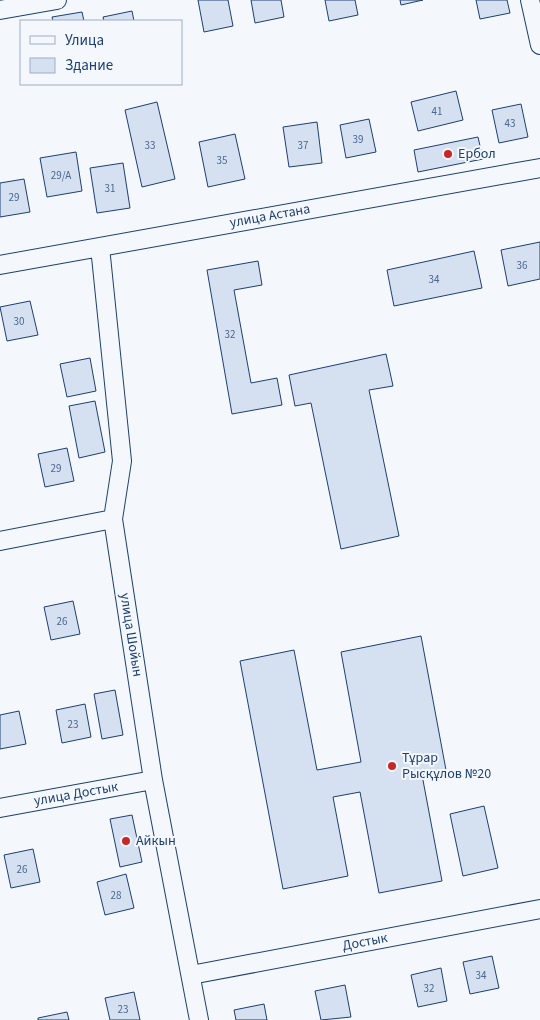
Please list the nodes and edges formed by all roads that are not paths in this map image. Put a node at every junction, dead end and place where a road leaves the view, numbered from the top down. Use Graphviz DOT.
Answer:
graph roads {
  1 [pos="57,0"];
  2 [pos="530,0"];
  3 [pos="0,10"];
  4 [pos="540,45"];
  5 [pos="540,168"];
  6 [pos="100,247"];
  7 [pos="0,265"];
  8 [pos="113,519"];
  9 [pos="0,541"];
  10 [pos="153,780"];
  11 [pos="0,808"];
  12 [pos="540,909"];
  13 [pos="191,975"];
  14 [pos="199,1020"];
  1 -- 3 [label="street"];
  2 -- 4 [label="street"];
  5 -- 6 [label="street, улица Астана"];
  6 -- 7 [label="street, улица Астана"];
  6 -- 8 [label="street, улица Шойын"];
  8 -- 9 [label="street"];
  8 -- 10 [label="street, улица Шойын"];
  10 -- 11 [label="street, улица Достык"];
  10 -- 13 [label="street, улица Шойын"];
  12 -- 13 [label="street, Достык"];
  13 -- 14 [label="street, улица Шойын"];
}
